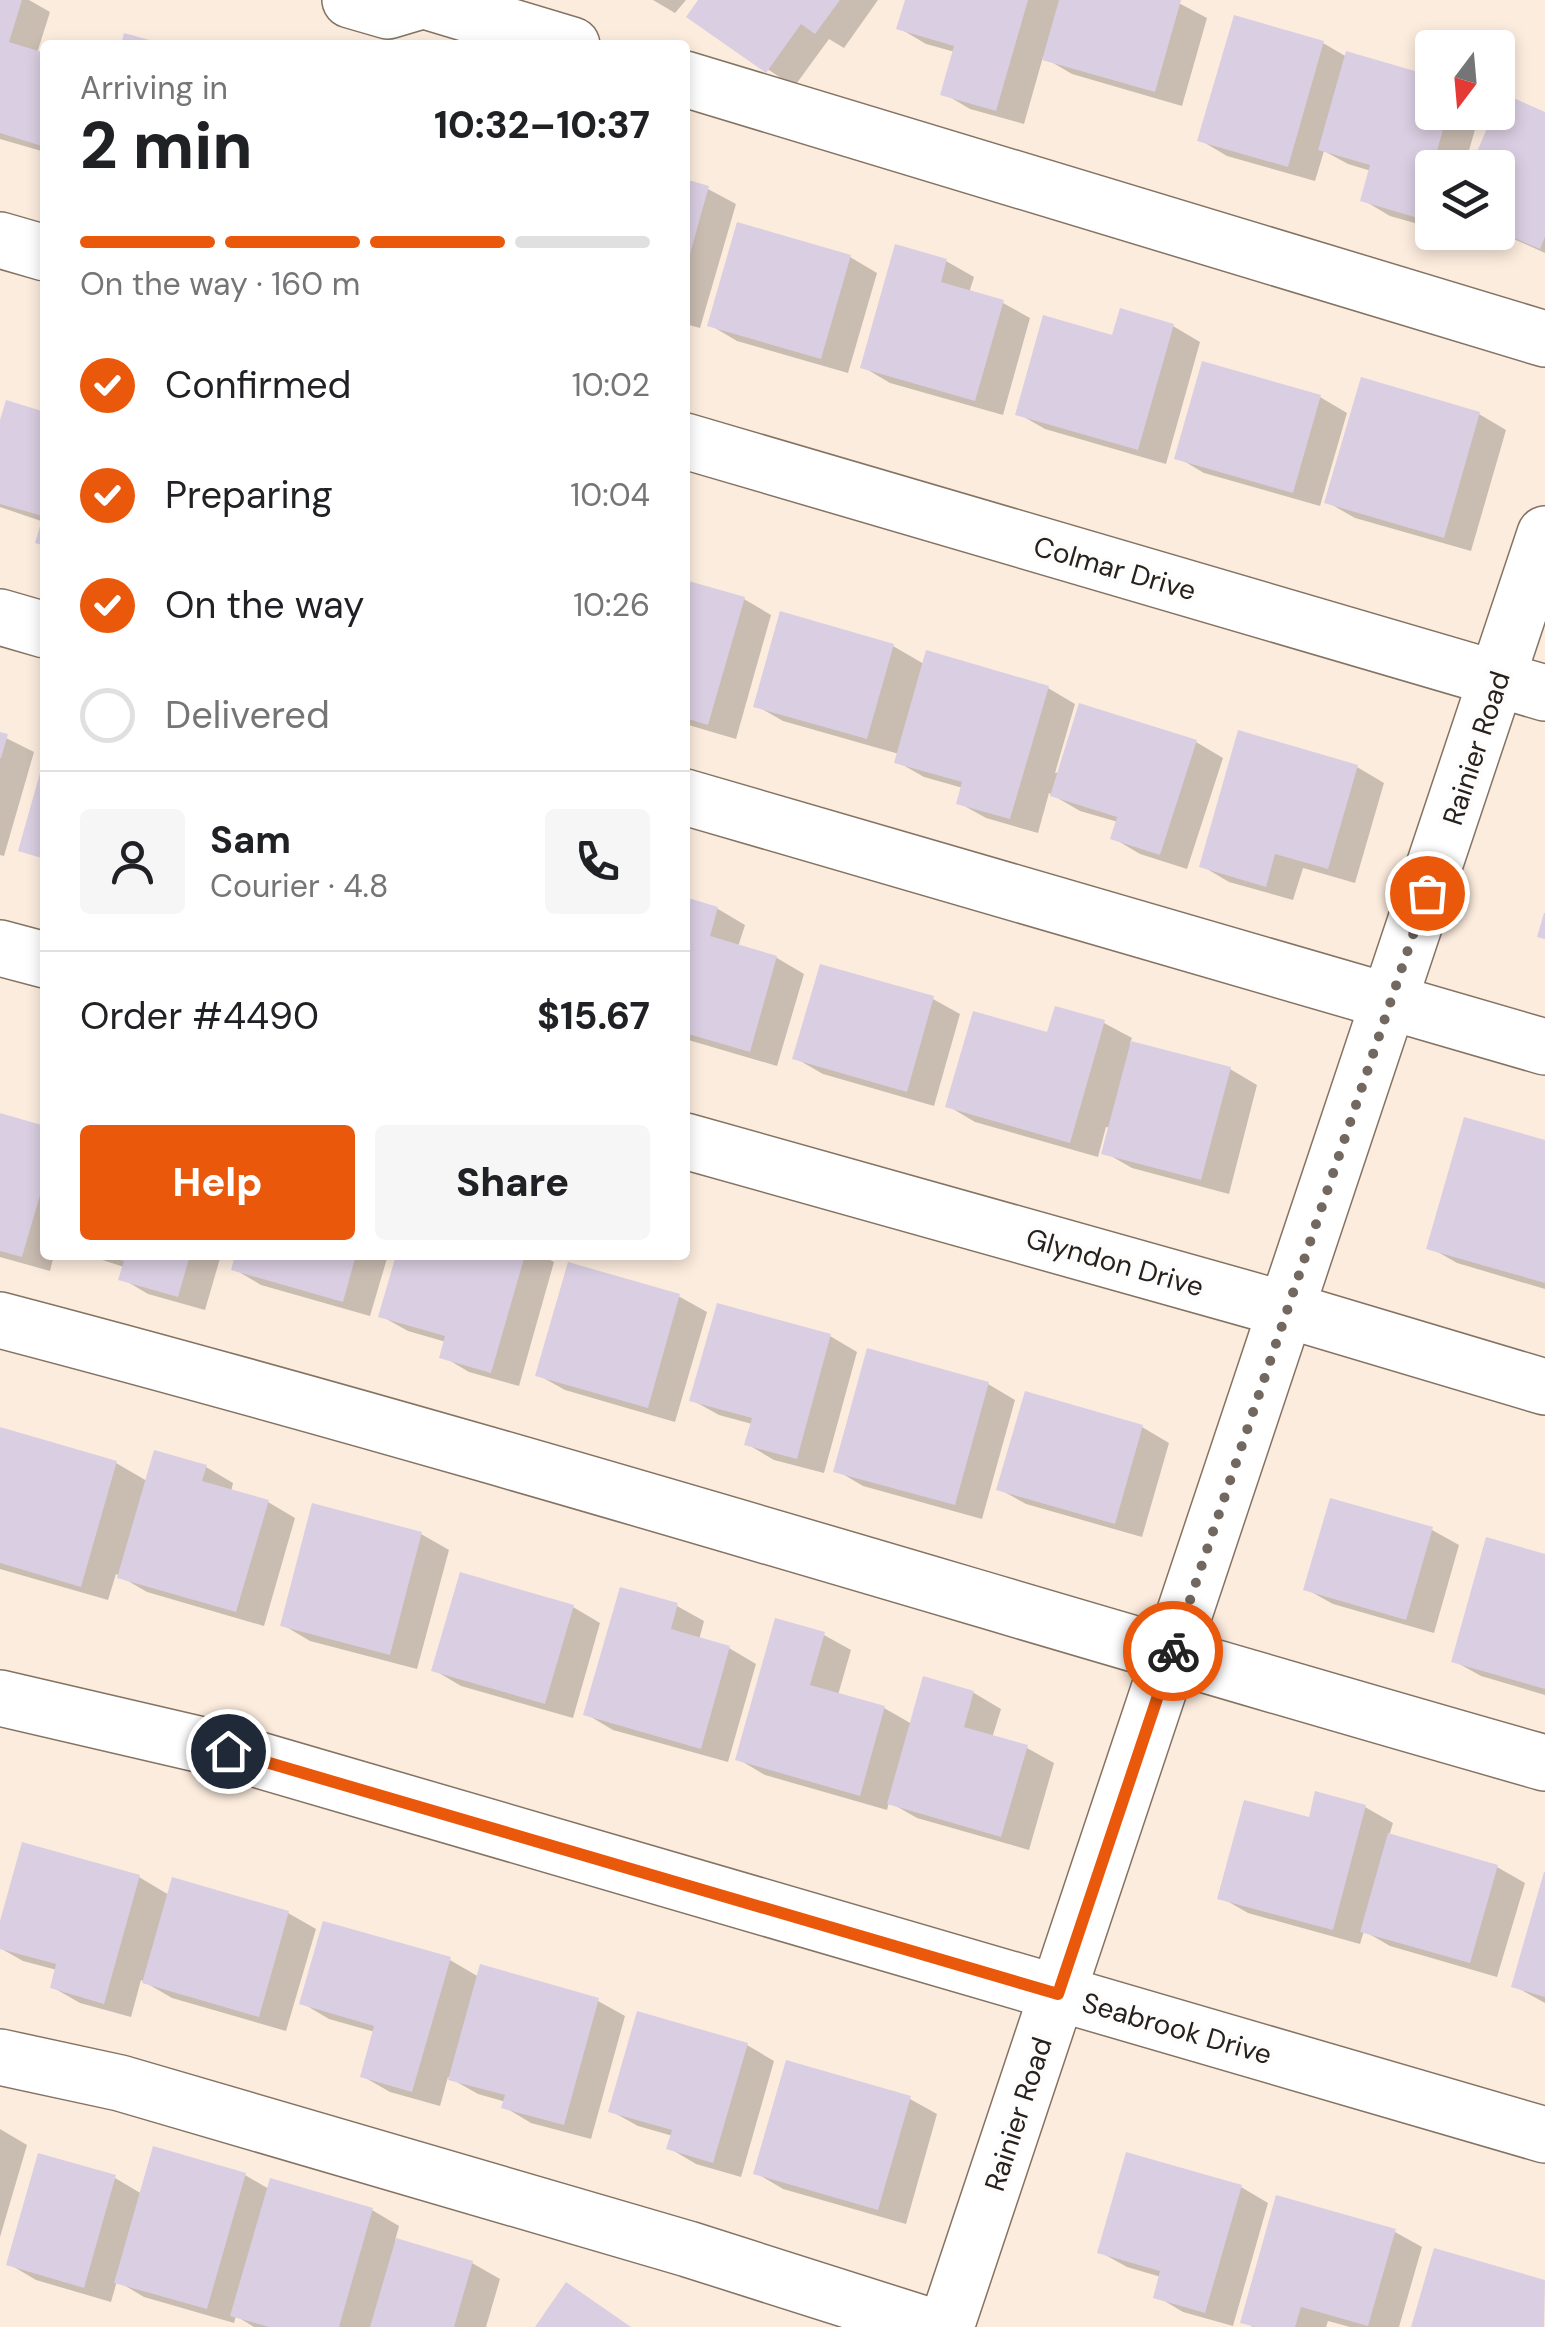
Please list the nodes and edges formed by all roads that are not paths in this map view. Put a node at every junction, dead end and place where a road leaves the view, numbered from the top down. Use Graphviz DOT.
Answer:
graph roads {
  1 [pos="350,0"];
  2 [pos="425,0"];
  3 [pos="556,40"];
  4 [pos="690,81"];
  5 [pos="0,240"];
  6 [pos="40,252"];
  7 [pos="1545,339"];
  8 [pos="690,442"];
  9 [pos="1545,534"];
  10 [pos="0,617"];
  11 [pos="40,629"];
  12 [pos="1522,687"];
  13 [pos="690,797"];
  14 [pos="0,948"];
  15 [pos="40,959"];
  16 [pos="1391,1000"];
  17 [pos="1545,1047"];
  18 [pos="690,1142"];
  19 [pos="1288,1310"];
  20 [pos="0,1320"];
  21 [pos="1545,1387"];
  22 [pos="1171,1657"];
  23 [pos="0,1698"];
  24 [pos="1545,1763"];
  25 [pos="1058,1994"];
  26 [pos="0,2057"];
  27 [pos="1545,2134"];
  28 [pos="956,2324"];
  1 -- 2 [label="street"];
  2 -- 3 [label="street"];
  4 -- 7 [label="street"];
  5 -- 6 [label="street"];
  8 -- 12 [label="street, Colmar Drive"];
  9 -- 12 [label="street, Rainier Road"];
  10 -- 11 [label="street"];
  12 -- 16 [label="street, Rainier Road"];
  13 -- 16 [label="street"];
  14 -- 15 [label="street"];
  16 -- 17 [label="street"];
  16 -- 19 [label="street, Rainier Road"];
  18 -- 19 [label="street, Glyndon Drive"];
  19 -- 21 [label="street, Glyndon Drive"];
  19 -- 22 [label="street, Rainier Road"];
  20 -- 22 [label="street"];
  22 -- 24 [label="street"];
  22 -- 25 [label="street, Rainier Road"];
  23 -- 25 [label="street, Seabrook Drive"];
  25 -- 27 [label="street, Seabrook Drive"];
  25 -- 28 [label="street, Rainier Road"];
  26 -- 28 [label="street"];
}
